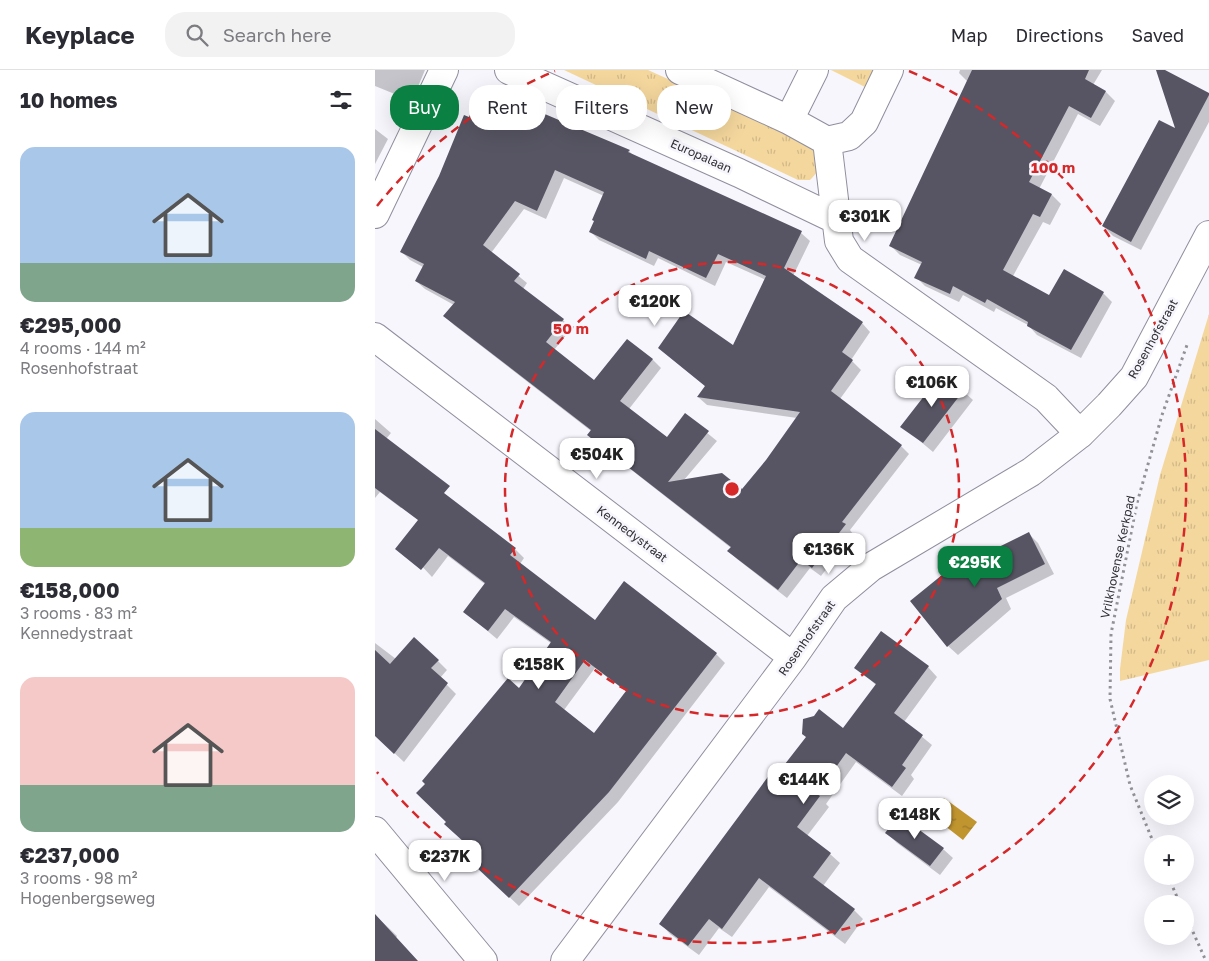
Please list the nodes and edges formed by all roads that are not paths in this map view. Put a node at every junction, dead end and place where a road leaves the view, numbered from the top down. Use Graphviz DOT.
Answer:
graph roads {
  1 [pos="444,70"];
  2 [pos="509,70"];
  3 [pos="680,70"];
  4 [pos="814,70"];
  5 [pos="889,70"];
  6 [pos="789,120"];
  7 [pos="827,141"];
  8 [pos="375,214"];
  9 [pos="837,220"];
  10 [pos="1209,235"];
  11 [pos="375,337"];
  12 [pos="1080,434"];
  13 [pos="793,657"];
  14 [pos="378,825"];
  15 [pos="483,961"];
  16 [pos="565,961"];
  1 -- 8 [label="street"];
  2 -- 9 [label="street, Europalaan"];
  3 -- 6 [label="street"];
  4 -- 6 [label="street"];
  5 -- 7 [label="street"];
  6 -- 7 [label="street"];
  7 -- 9 [label="street"];
  9 -- 12 [label="street"];
  10 -- 12 [label="street, Rosenhofstraat"];
  11 -- 13 [label="street, Kennedystraat"];
  12 -- 13 [label="street, Rosenhofstraat"];
  13 -- 16 [label="street, Rosenhofstraat"];
  14 -- 15 [label="street"];
}
